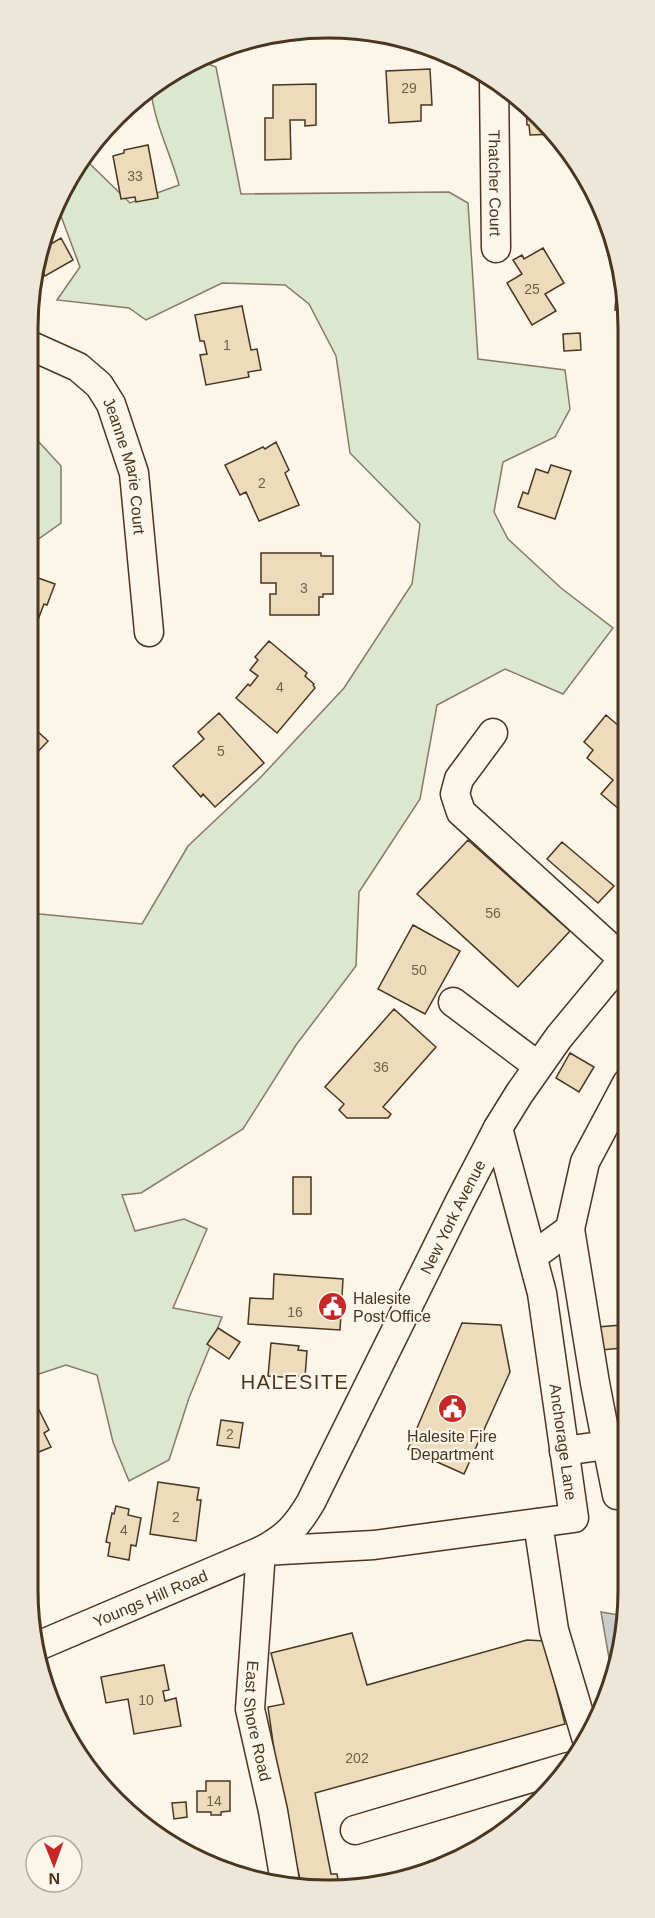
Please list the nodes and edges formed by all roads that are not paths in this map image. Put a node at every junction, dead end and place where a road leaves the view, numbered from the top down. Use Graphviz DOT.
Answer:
graph roads {
  1 [pos="494,90"];
  2 [pos="495,248"];
  3 [pos="38,349"];
  4 [pos="149,632"];
  5 [pos="493,733"];
  6 [pos="618,951"];
  7 [pos="618,965"];
  8 [pos="453,1002"];
  9 [pos="538,1066"];
  10 [pos="618,1100"];
  11 [pos="498,1128"];
  12 [pos="570,1229"];
  13 [pos="533,1256"];
  14 [pos="607,1445"];
  15 [pos="564,1452"];
  16 [pos="617,1495"];
  17 [pos="538,1523"];
  18 [pos="261,1551"];
  19 [pos="43,1644"];
  20 [pos="583,1728"];
  21 [pos="555,1771"];
  22 [pos="355,1830"];
  23 [pos="284,1877"];
  1 -- 2 [label="street, Thatcher Court"];
  3 -- 4 [label="street, Jeanne Marie Court"];
  5 -- 6 [label="street"];
  7 -- 9 [label="street, New York Avenue"];
  8 -- 9 [label="street"];
  9 -- 11 [label="street, New York Avenue"];
  10 -- 12 [label="street"];
  11 -- 13 [label="street, Anchorage Lane"];
  11 -- 18 [label="street, New York Avenue"];
  12 -- 13 [label="street"];
  12 -- 14 [label="street"];
  13 -- 15 [label="street, Anchorage Lane"];
  14 -- 15 [label="street"];
  14 -- 16 [label="street"];
  15 -- 17 [label="street, Anchorage Lane"];
  17 -- 18 [label="street, Anchorage Lane"];
  17 -- 20 [label="street"];
  18 -- 19 [label="street, Youngs Hill Road"];
  18 -- 23 [label="street, East Shore Road"];
  21 -- 22 [label="street"];
}
